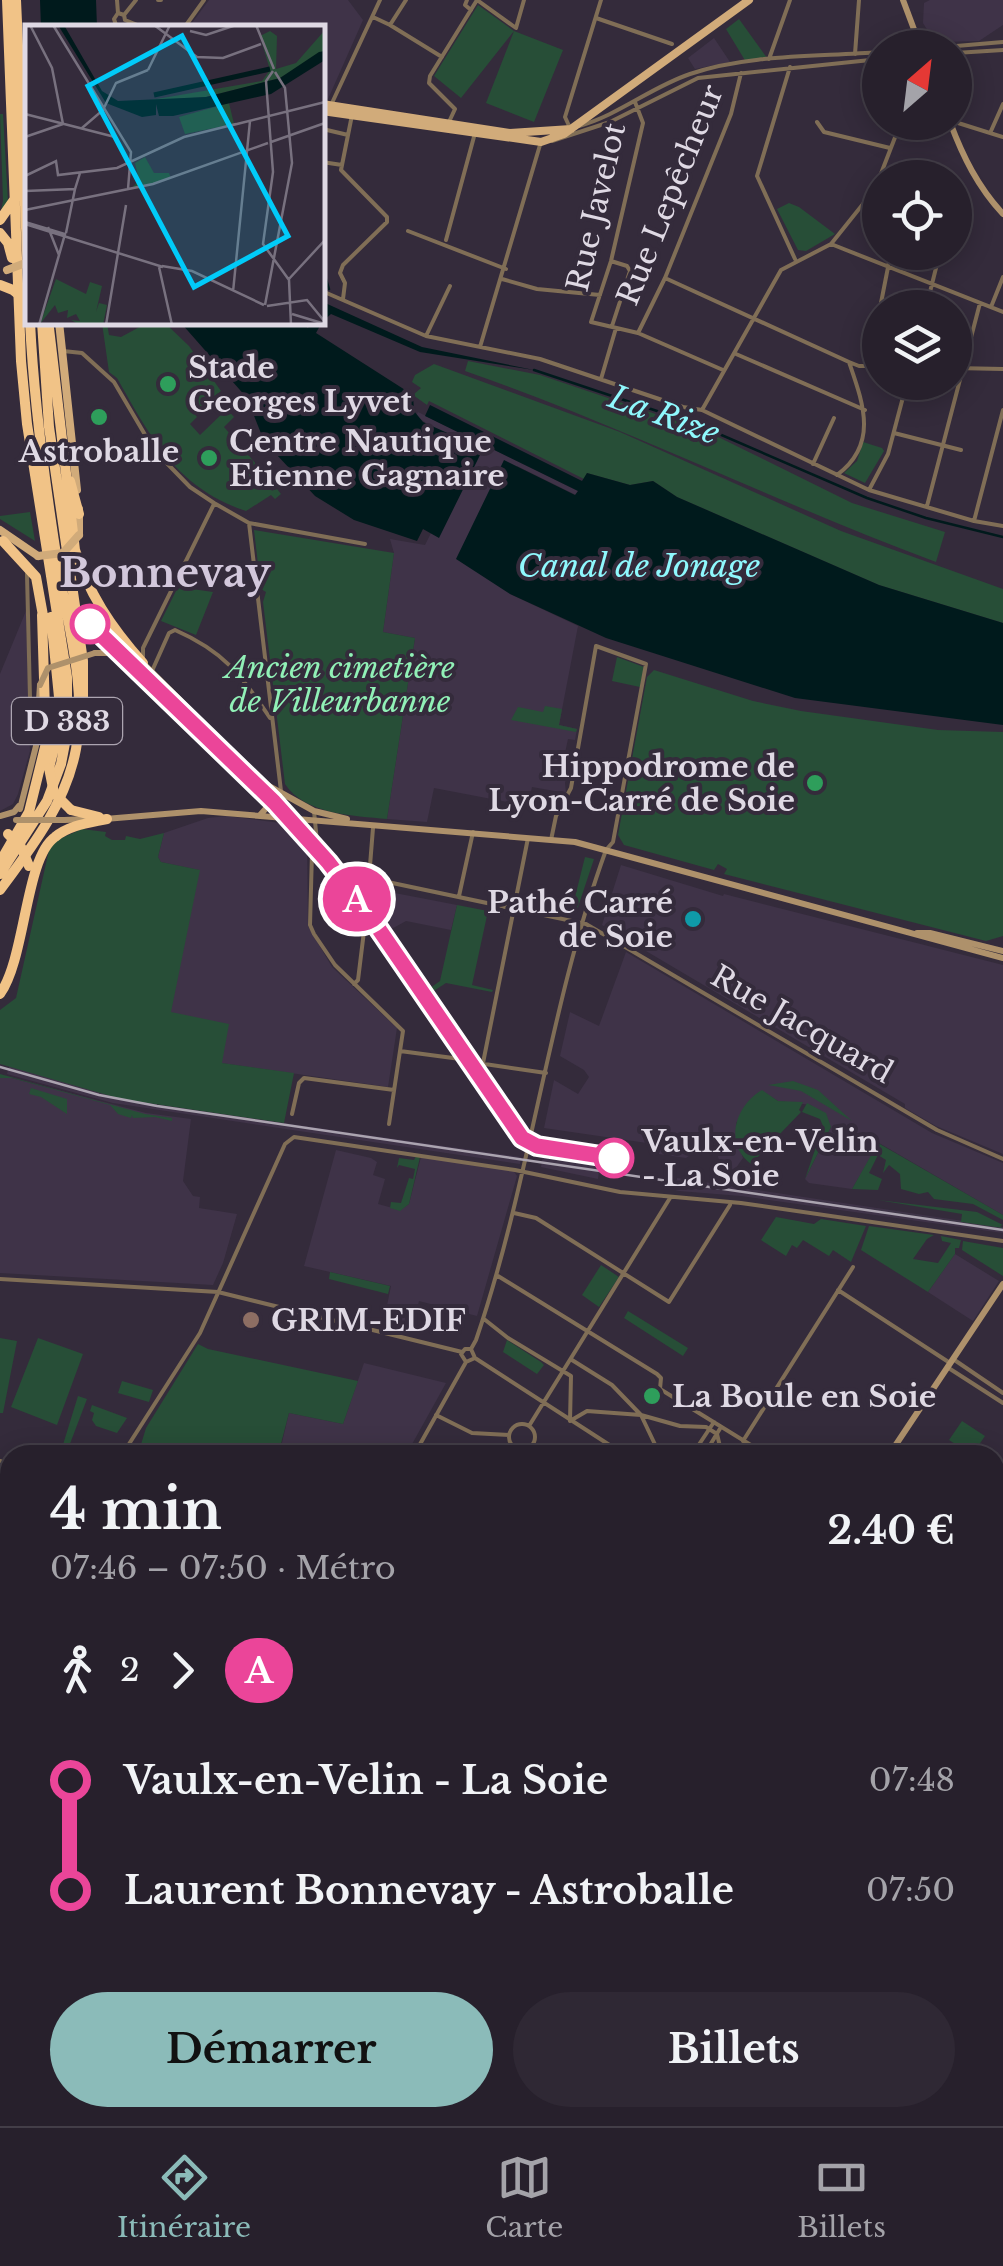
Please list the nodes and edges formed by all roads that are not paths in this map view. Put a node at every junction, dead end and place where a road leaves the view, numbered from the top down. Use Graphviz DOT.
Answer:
graph roads {
  1 [pos="7,0"];
  2 [pos="16,0"];
  3 [pos="117,0"];
  4 [pos="136,0"];
  5 [pos="204,0"];
  6 [pos="380,0"];
  7 [pos="406,0"];
  8 [pos="524,0"];
  9 [pos="602,0"];
  10 [pos="749,0"];
  11 [pos="790,0"];
  12 [pos="859,0"];
  13 [pos="473,1"];
  14 [pos="906,2"];
  15 [pos="122,16"];
  16 [pos="371,16"];
  17 [pos="596,18"];
  18 [pos="118,25"];
  19 [pos="140,25"];
  20 [pos="186,25"];
  21 [pos="390,25"];
  22 [pos="915,30"];
  23 [pos="1003,42"];
  24 [pos="672,44"];
  25 [pos="972,45"];
  26 [pos="1003,50"];
  27 [pos="972,52"];
  28 [pos="855,54"];
  29 [pos="862,55"];
  30 [pos="442,57"];
  31 [pos="769,58"];
  32 [pos="862,58"];
  33 [pos="25,62"];
  34 [pos="790,67"];
  35 [pos="741,72"];
  36 [pos="635,102"];
  37 [pos="1003,104"];
  38 [pos="326,108"];
  39 [pos="639,109"];
  40 [pos="382,113"];
  41 [pos="352,116"];
  42 [pos="817,122"];
  43 [pos="448,124"];
  44 [pos="325,127"];
  45 [pos="571,128"];
  46 [pos="972,128"];
  47 [pos="990,133"];
  48 [pos="475,134"];
  49 [pos="348,135"];
  50 [pos="1003,137"];
  51 [pos="894,140"];
  52 [pos="958,140"];
  53 [pos="540,142"];
  54 [pos="891,148"];
  55 [pos="325,162"];
  56 [pos="342,165"];
  57 [pos="16,197"];
  58 [pos="1003,214"];
  59 [pos="0,220"];
  60 [pos="408,232"];
  61 [pos="0,233"];
  62 [pos="446,240"];
  63 [pos="831,244"];
  64 [pos="862,256"];
  65 [pos="796,260"];
  66 [pos="612,261"];
  67 [pos="506,269"];
  68 [pos="898,270"];
  69 [pos="936,270"];
  70 [pos="13,272"];
  71 [pos="1003,276"];
  72 [pos="666,278"];
  73 [pos="502,279"];
  74 [pos="932,284"];
  75 [pos="0,285"];
  76 [pos="450,286"];
  77 [pos="930,290"];
  78 [pos="325,293"];
  79 [pos="600,295"];
  80 [pos="343,298"];
  81 [pos="25,300"];
  82 [pos="980,303"];
  83 [pos="991,307"];
  84 [pos="1003,312"];
  85 [pos="753,319"];
  86 [pos="45,325"];
  87 [pos="45,325"];
  88 [pos="45,325"];
  89 [pos="45,325"];
  90 [pos="47,325"];
  91 [pos="614,328"];
  92 [pos="638,333"];
  93 [pos="972,334"];
  94 [pos="426,336"];
  95 [pos="480,346"];
  96 [pos="62,351"];
  97 [pos="73,353"];
  98 [pos="734,353"];
  99 [pos="849,362"];
  100 [pos="862,366"];
  101 [pos="972,369"];
  102 [pos="1003,369"];
  103 [pos="724,370"];
  104 [pos="65,378"];
  105 [pos="600,379"];
  106 [pos="902,400"];
  107 [pos="955,400"];
  108 [pos="702,410"];
  109 [pos="865,410"];
  110 [pos="1003,410"];
  111 [pos="834,418"];
  112 [pos="894,433"];
  113 [pos="943,446"];
  114 [pos="961,450"];
  115 [pos="813,464"];
  116 [pos="837,475"];
  117 [pos="56,489"];
  118 [pos="869,490"];
  119 [pos="214,503"];
  120 [pos="927,508"];
  121 [pos="79,514"];
  122 [pos="974,521"];
  123 [pos="249,524"];
  124 [pos="1003,526"];
  125 [pos="1,539"];
  126 [pos="364,544"];
  127 [pos="75,550"];
  128 [pos="42,554"];
  129 [pos="42,615"];
  130 [pos="147,667"];
  131 [pos="40,685"];
  132 [pos="271,722"];
  133 [pos="78,723"];
  134 [pos="38,724"];
  135 [pos="54,752"];
  136 [pos="233,755"];
  137 [pos="276,768"];
  138 [pos="266,786"];
  139 [pos="282,796"];
  140 [pos="20,807"];
  141 [pos="314,811"];
  142 [pos="68,815"];
  143 [pos="260,815"];
  144 [pos="278,817"];
  145 [pos="0,818"];
  146 [pos="35,819"];
  147 [pos="108,819"];
  148 [pos="292,819"];
  149 [pos="316,822"];
  150 [pos="373,824"];
  151 [pos="4,832"];
  152 [pos="473,832"];
  153 [pos="528,838"];
  154 [pos="551,840"];
  155 [pos="316,842"];
  156 [pos="9,849"];
  157 [pos="606,850"];
  158 [pos="325,853"];
  159 [pos="0,862"];
  160 [pos="312,862"];
  161 [pos="0,874"];
  162 [pos="369,878"];
  163 [pos="343,880"];
  164 [pos="0,890"];
  165 [pos="459,896"];
  166 [pos="514,908"];
  167 [pos="369,917"];
  168 [pos="582,923"];
  169 [pos="1003,954"];
  170 [pos="354,984"];
  171 [pos="0,986"];
  172 [pos="0,994"];
  173 [pos="400,1051"];
  174 [pos="470,1061"];
  175 [pos="483,1064"];
  176 [pos="546,1073"];
  177 [pos="394,1090"];
  178 [pos="292,1114"];
  179 [pos="389,1124"];
  180 [pos="1003,1159"];
  181 [pos="524,1173"];
  182 [pos="670,1198"];
  183 [pos="730,1202"];
  184 [pos="514,1214"];
  185 [pos="1003,1241"];
  186 [pos="853,1267"];
  187 [pos="623,1273"];
  188 [pos="498,1276"];
  189 [pos="0,1279"];
  190 [pos="1003,1284"];
  191 [pos="838,1290"];
  192 [pos="218,1292"];
  193 [pos="484,1318"];
  194 [pos="588,1332"];
  195 [pos="471,1349"];
  196 [pos="462,1352"];
  197 [pos="475,1358"];
  198 [pos="572,1360"];
  199 [pos="466,1362"];
  200 [pos="950,1363"];
  201 [pos="566,1370"];
  202 [pos="1003,1392"];
  203 [pos="544,1403"];
  204 [pos="1003,1404"];
  205 [pos="436,1415"];
  206 [pos="641,1415"];
  207 [pos="570,1421"];
  208 [pos="714,1422"];
  209 [pos="530,1426"];
  210 [pos="721,1427"];
  211 [pos="709,1428"];
  212 [pos="717,1434"];
  213 [pos="509,1436"];
  214 [pos="743,1441"];
  215 [pos="128,1445"];
  216 [pos="420,1445"];
  217 [pos="514,1445"];
  218 [pos="531,1445"];
  219 [pos="609,1445"];
  220 [pos="655,1445"];
  221 [pos="698,1445"];
  222 [pos="710,1445"];
  223 [pos="720,1445"];
  224 [pos="750,1445"];
  225 [pos="896,1445"];
  1 -- 57 [label="highway, D 383"];
  2 -- 33 [label="highway"];
  2 -- 70 [label="highway, D 383"];
  3 -- 15 [label="street"];
  4 -- 15 [label="street"];
  5 -- 20 [label="street"];
  6 -- 16 [label="street"];
  7 -- 21 [label="street"];
  8 -- 13 [label="street"];
  9 -- 17 [label="street"];
  10 -- 45 [label="main road"];
  11 -- 31 [label="street"];
  12 -- 28 [label="street"];
  13 -- 30 [label="street"];
  14 -- 22 [label="main road"];
  15 -- 18 [label="street"];
  15 -- 19 [label="street"];
  16 -- 21 [label="street"];
  16 -- 38 [label="street"];
  17 -- 24 [label="street"];
  17 -- 45 [label="street"];
  21 -- 30 [label="street"];
  23 -- 25 [label="street"];
  26 -- 27 [label="street"];
  28 -- 29 [label="street"];
  28 -- 31 [label="street"];
  30 -- 43 [label="street"];
  31 -- 36 [label="street"];
  32 -- 34 [label="street"];
  34 -- 35 [label="street"];
  34 -- 65 [label="street"];
  35 -- 39 [label="street"];
  35 -- 72 [label="street, Rue Lepêcheur"];
  36 -- 39 [label="street, Rue Javelot"];
  36 -- 45 [label="street"];
  37 -- 47 [label="street"];
  38 -- 40 [label="main road"];
  38 -- 41 [label="main road"];
  39 -- 53 [label="street"];
  39 -- 66 [label="street, Rue Javelot"];
  40 -- 41 [label="main road"];
  40 -- 43 [label="main road"];
  41 -- 48 [label="main road"];
  41 -- 49 [label="street"];
  42 -- 54 [label="street"];
  43 -- 45 [label="main road"];
  44 -- 49 [label="street"];
  45 -- 53 [label="main road"];
  46 -- 47 [label="street"];
  47 -- 50 [label="street"];
  48 -- 53 [label="main road"];
  48 -- 62 [label="street"];
  49 -- 56 [label="street"];
  51 -- 54 [label="street"];
  52 -- 58 [label="main road"];
  53 -- 67 [label="street"];
  54 -- 63 [label="street"];
  55 -- 56 [label="street"];
  56 -- 80 [label="street"];
  57 -- 59 [label="highway"];
  57 -- 70 [label="highway, D 383"];
  60 -- 67 [label="street"];
  61 -- 70 [label="highway"];
  63 -- 64 [label="street"];
  63 -- 65 [label="street"];
  65 -- 85 [label="street"];
  66 -- 79 [label="street, Rue Javelot"];
  66 -- 91 [label="street"];
  67 -- 73 [label="street"];
  68 -- 74 [label="street"];
  69 -- 74 [label="street"];
  70 -- 128 [label="highway, D 383"];
  71 -- 83 [label="street"];
  72 -- 85 [label="street"];
  72 -- 92 [label="street, Rue Lepêcheur"];
  73 -- 79 [label="street"];
  73 -- 95 [label="street"];
  74 -- 77 [label="street"];
  74 -- 82 [label="street"];
  75 -- 81 [label="highway, bridge"];
  76 -- 94 [label="street"];
  78 -- 80 [label="street"];
  79 -- 91 [label="street, Rue Javelot"];
  80 -- 94 [label="street"];
  82 -- 83 [label="street"];
  82 -- 93 [label="street"];
  83 -- 84 [label="street"];
  85 -- 98 [label="street"];
  85 -- 99 [label="street"];
  86 -- 117 [label="highway"];
  87 -- 121 [label="highway"];
  88 -- 127 [label="highway"];
  89 -- 133 [label="highway, D 383"];
  90 -- 96 [label="main road"];
  91 -- 92 [label="street"];
  91 -- 105 [label="street"];
  92 -- 103 [label="street"];
  94 -- 95 [label="street"];
  95 -- 105 [label="street"];
  96 -- 97 [label="street"];
  96 -- 104 [label="main road"];
  97 -- 104 [label="street"];
  97 -- 119 [label="street"];
  98 -- 103 [label="street"];
  98 -- 109 [label="street"];
  99 -- 100 [label="street"];
  99 -- 109 [label="street"];
  101 -- 102 [label="street"];
  103 -- 108 [label="street"];
  104 -- 121 [label="main road"];
  105 -- 108 [label="street"];
  106 -- 112 [label="street"];
  107 -- 113 [label="street"];
  108 -- 115 [label="street"];
  109 -- 116 [label="street"];
  110 -- 122 [label="street"];
  111 -- 115 [label="street"];
  112 -- 113 [label="street"];
  112 -- 118 [label="street"];
  113 -- 114 [label="street"];
  113 -- 120 [label="street"];
  115 -- 116 [label="street"];
  116 -- 118 [label="street"];
  117 -- 127 [label="highway"];
  117 -- 133 [label="highway"];
  118 -- 120 [label="street"];
  119 -- 123 [label="street"];
  119 -- 130 [label="street"];
  120 -- 122 [label="street"];
  121 -- 128 [label="main road, bridge"];
  122 -- 124 [label="street"];
  123 -- 126 [label="street"];
  123 -- 132 [label="street"];
  125 -- 128 [label="main road"];
  125 -- 129 [label="highway"];
  125 -- 134 [label="street"];
  127 -- 130 [label="highway"];
  128 -- 135 [label="highway"];
  128 -- 161 [label="highway, D 383"];
  129 -- 135 [label="highway"];
  129 -- 156 [label="highway"];
  130 -- 132 [label="street"];
  130 -- 136 [label="main road"];
  131 -- 134 [label="main road"];
  131 -- 136 [label="main road, bridge"];
  131 -- 156 [label="highway"];
  132 -- 137 [label="street"];
  133 -- 164 [label="highway, D 383"];
  134 -- 140 [label="main road"];
  135 -- 142 [label="highway, bridge"];
  136 -- 138 [label="main road"];
  137 -- 138 [label="street"];
  137 -- 139 [label="street"];
  138 -- 139 [label="main road"];
  138 -- 143 [label="main road"];
  139 -- 141 [label="main road"];
  139 -- 144 [label="main road"];
  140 -- 145 [label="main road"];
  140 -- 146 [label="main road, bridge"];
  141 -- 149 [label="street"];
  141 -- 150 [label="main road"];
  142 -- 146 [label="main road, bridge"];
  142 -- 147 [label="highway"];
  143 -- 144 [label="main road"];
  143 -- 147 [label="main road"];
  144 -- 148 [label="main road"];
  145 -- 146 [label="main road, bridge"];
  147 -- 172 [label="highway"];
  148 -- 149 [label="main road"];
  148 -- 155 [label="street"];
  149 -- 150 [label="main road"];
  149 -- 155 [label="street"];
  150 -- 152 [label="main road"];
  150 -- 162 [label="street"];
  151 -- 171 [label="highway, bridge"];
  152 -- 153 [label="main road"];
  152 -- 165 [label="street"];
  153 -- 154 [label="main road"];
  153 -- 166 [label="street"];
  154 -- 157 [label="main road"];
  154 -- 157 [label="street"];
  155 -- 158 [label="street"];
  155 -- 160 [label="street"];
  156 -- 159 [label="highway"];
  157 -- 168 [label="street"];
  157 -- 169 [label="main road"];
  158 -- 160 [label="street"];
  158 -- 163 [label="street"];
  160 -- 170 [label="street"];
  162 -- 163 [label="street, Rue Jacquard"];
  162 -- 165 [label="street, Rue Jacquard"];
  163 -- 167 [label="street"];
  165 -- 166 [label="street, Rue Jacquard"];
  166 -- 168 [label="street, Rue Jacquard"];
  166 -- 175 [label="street"];
  167 -- 170 [label="street"];
  167 -- 174 [label="street"];
  168 -- 176 [label="street"];
  168 -- 180 [label="street, Rue Jacquard"];
  170 -- 173 [label="street"];
  173 -- 174 [label="street"];
  173 -- 177 [label="street"];
  174 -- 175 [label="street"];
  175 -- 176 [label="street"];
  176 -- 181 [label="street"];
  177 -- 178 [label="street"];
  177 -- 179 [label="street"];
  181 -- 182 [label="street"];
  181 -- 184 [label="street"];
  181 -- 192 [label="street"];
  182 -- 183 [label="street"];
  182 -- 187 [label="street"];
  183 -- 185 [label="street"];
  183 -- 187 [label="street"];
  184 -- 187 [label="street"];
  184 -- 188 [label="street"];
  186 -- 191 [label="street"];
  187 -- 194 [label="street"];
  188 -- 193 [label="street"];
  188 -- 194 [label="street"];
  189 -- 192 [label="street"];
  190 -- 200 [label="main road"];
  191 -- 200 [label="street"];
  191 -- 214 [label="street"];
  192 -- 196 [label="street"];
  192 -- 215 [label="street"];
  193 -- 195 [label="street"];
  193 -- 201 [label="street"];
  194 -- 198 [label="street"];
  194 -- 208 [label="street"];
  195 -- 196 [label="street"];
  195 -- 197 [label="street"];
  196 -- 199 [label="street"];
  197 -- 199 [label="street"];
  197 -- 203 [label="street"];
  198 -- 201 [label="street"];
  198 -- 206 [label="street"];
  199 -- 205 [label="street"];
  200 -- 202 [label="street"];
  200 -- 204 [label="street"];
  200 -- 225 [label="main road"];
  201 -- 203 [label="street"];
  201 -- 207 [label="street"];
  203 -- 207 [label="street"];
  203 -- 209 [label="street"];
  205 -- 213 [label="street"];
  205 -- 216 [label="street"];
  206 -- 207 [label="street"];
  206 -- 211 [label="street"];
  206 -- 220 [label="street"];
  207 -- 219 [label="street"];
  208 -- 210 [label="street"];
  208 -- 211 [label="street"];
  209 -- 213 [label="street"];
  209 -- 218 [label="street"];
  210 -- 212 [label="street"];
  210 -- 214 [label="street"];
  211 -- 212 [label="street"];
  211 -- 221 [label="street"];
  212 -- 222 [label="street"];
  212 -- 223 [label="street"];
  213 -- 217 [label="street"];
  214 -- 224 [label="street"];
}
